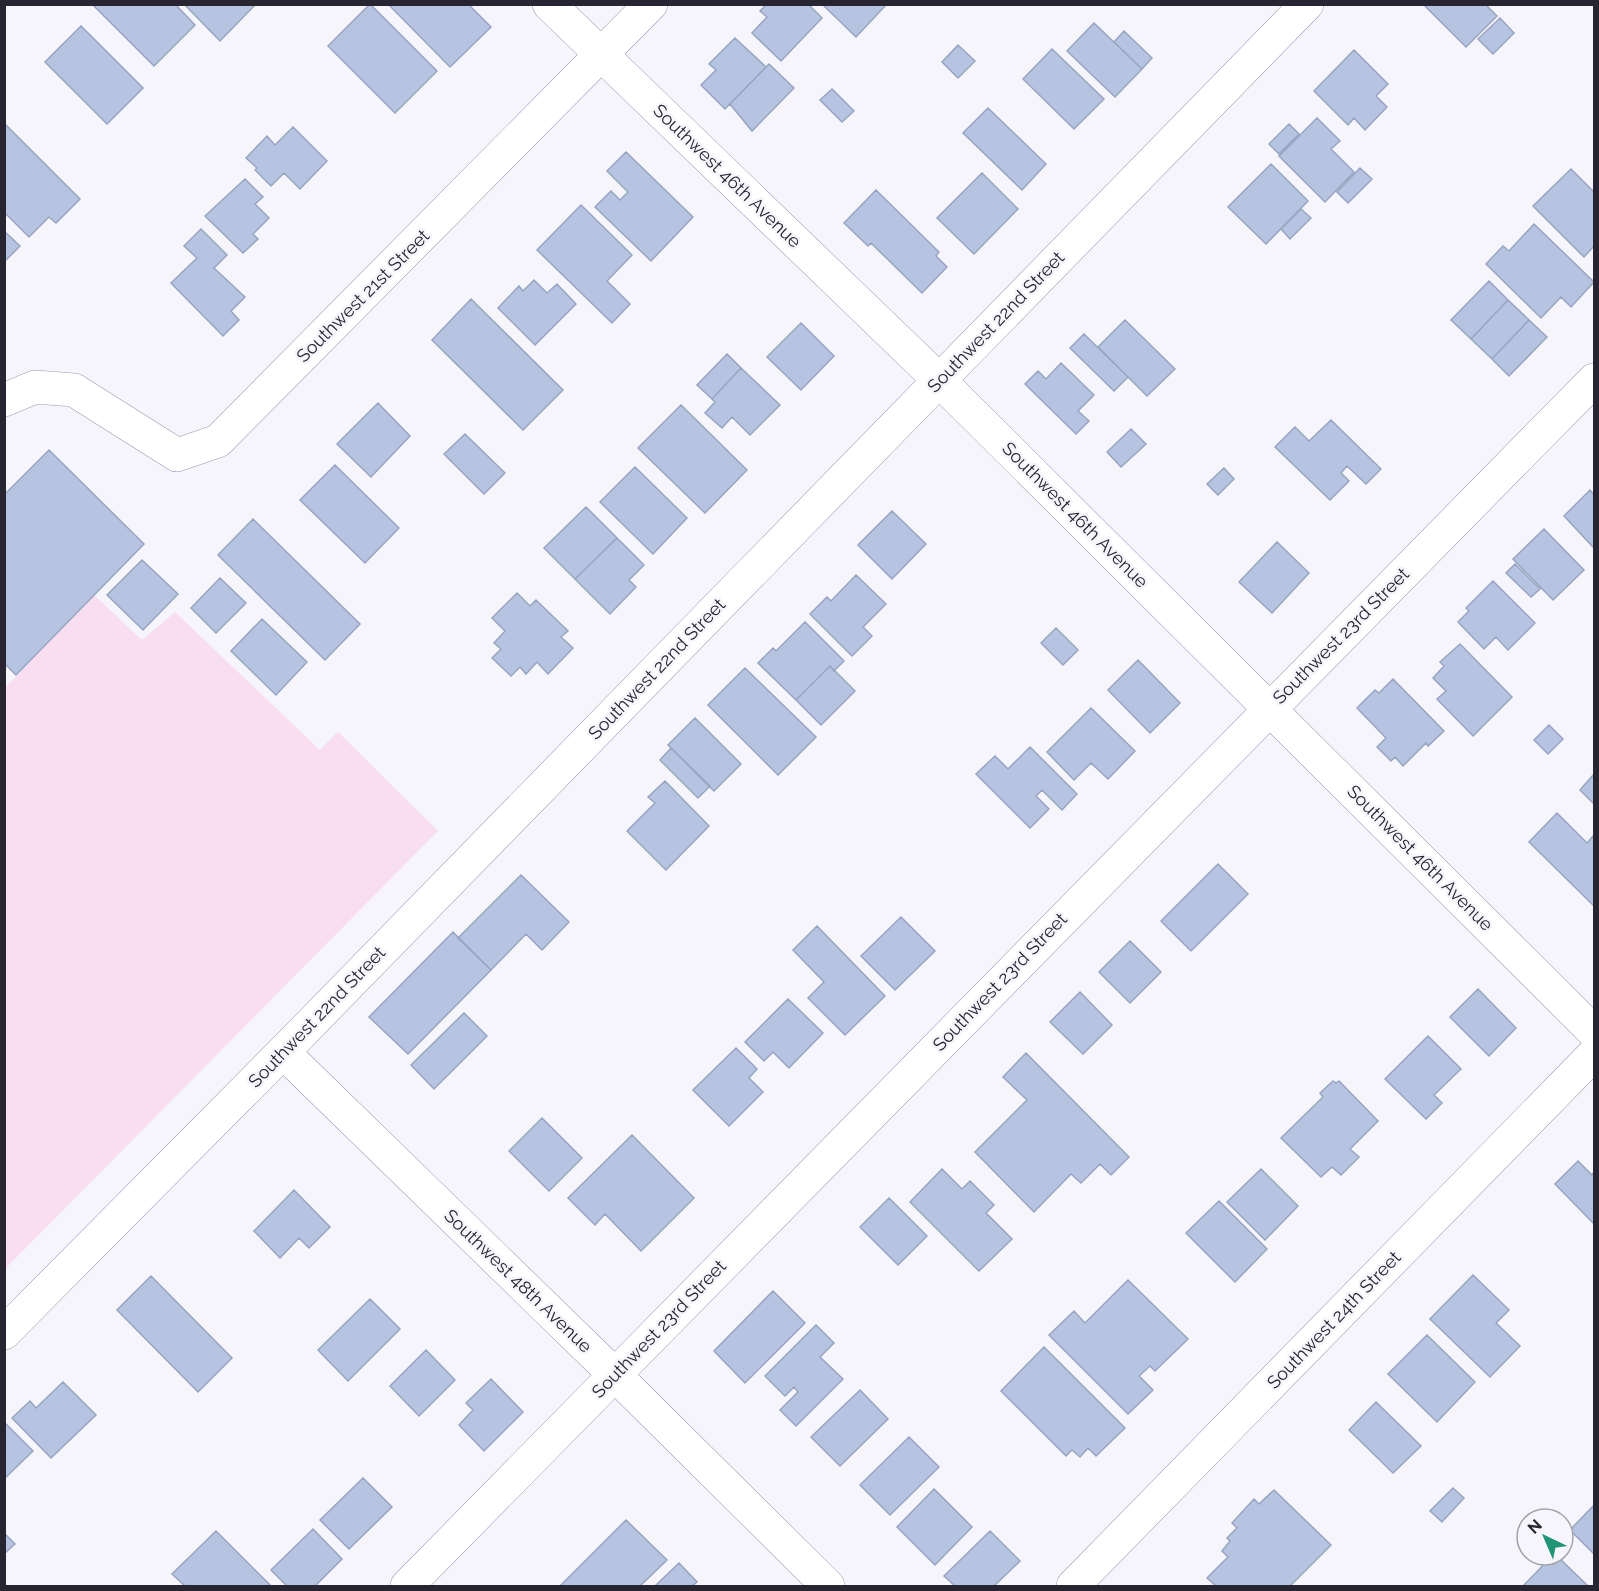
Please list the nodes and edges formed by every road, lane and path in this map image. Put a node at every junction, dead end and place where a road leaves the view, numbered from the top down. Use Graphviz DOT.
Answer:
graph roads {
  1 [pos="549,4"];
  2 [pos="651,4"];
  3 [pos="1307,4"];
  4 [pos="601,56"];
  5 [pos="939,380"];
  6 [pos="1594,380"];
  7 [pos="4,400"];
  8 [pos="1270,708"];
  9 [pos="1594,1032"];
  10 [pos="283,1052"];
  11 [pos="1594,1054"];
  12 [pos="4,1333"];
  13 [pos="615,1375"];
  14 [pos="407,1587"];
  15 [pos="828,1587"];
  16 [pos="1073,1587"];
  1 -- 4 [label="street, Southwest 46th Avenue"];
  2 -- 4 [label="street, Southwest 21st Street"];
  3 -- 5 [label="street, Southwest 22nd Street"];
  4 -- 5 [label="street, Southwest 46th Avenue"];
  4 -- 7 [label="street, Southwest 21st Street"];
  5 -- 8 [label="street, Southwest 46th Avenue"];
  5 -- 10 [label="street, Southwest 22nd Street"];
  6 -- 8 [label="street, Southwest 23rd Street"];
  8 -- 9 [label="street, Southwest 46th Avenue"];
  8 -- 13 [label="street, Southwest 23rd Street"];
  10 -- 12 [label="street, Southwest 22nd Street"];
  10 -- 13 [label="street, Southwest 48th Avenue"];
  11 -- 16 [label="street, Southwest 24th Street"];
  13 -- 14 [label="street, Southwest 23rd Street"];
  13 -- 15 [label="street, Southwest 48th Avenue"];
}
